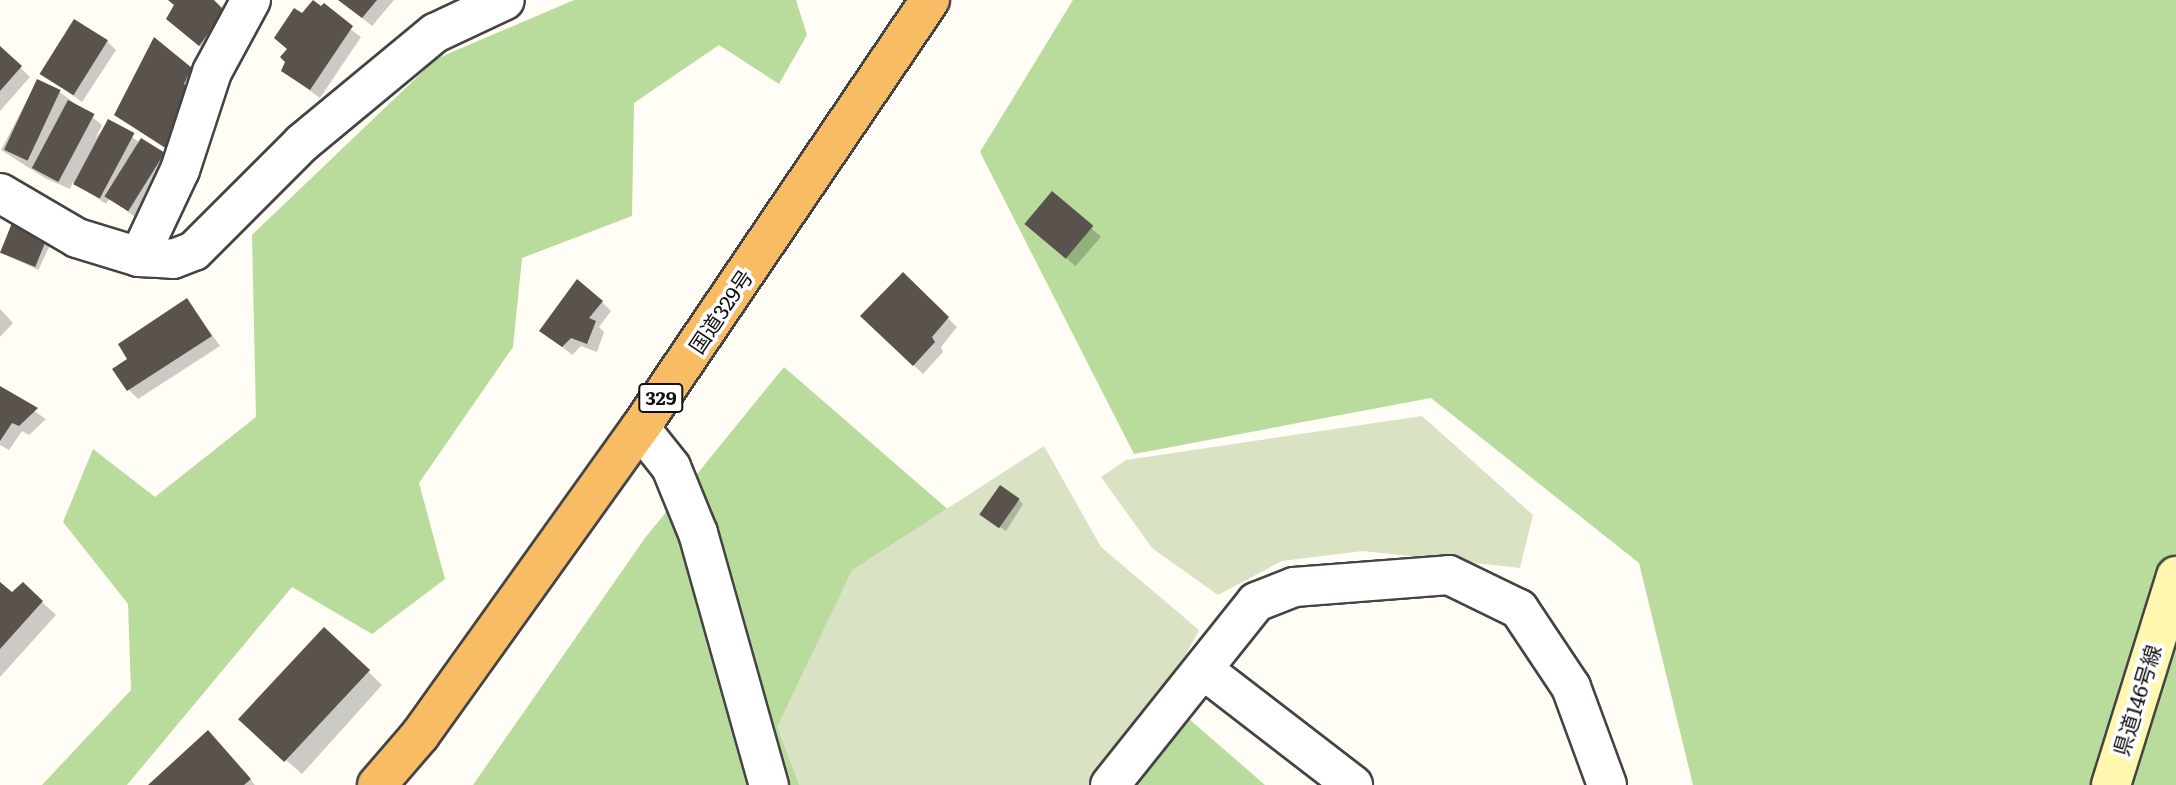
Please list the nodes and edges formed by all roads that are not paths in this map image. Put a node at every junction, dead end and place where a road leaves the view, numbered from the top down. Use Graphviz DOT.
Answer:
graph roads {
  1 [pos="251,0"];
  2 [pos="505,0"];
  3 [pos="930,0"];
  4 [pos="0,193"];
  5 [pos="139,257"];
  6 [pos="640,428"];
  7 [pos="2176,576"];
  8 [pos="1205,671"];
  9 [pos="377,785"];
  10 [pos="769,785"];
  11 [pos="1110,785"];
  12 [pos="1353,785"];
  13 [pos="1607,785"];
  14 [pos="2111,785"];
  1 -- 5 [label="street"];
  2 -- 5 [label="street"];
  3 -- 6 [label="highway, 国道329号 / 329"];
  4 -- 5 [label="street"];
  6 -- 9 [label="highway, 国道329号 / 329"];
  6 -- 10 [label="street"];
  7 -- 14 [label="main road, 県道146号線"];
  8 -- 11 [label="street"];
  8 -- 12 [label="street"];
  8 -- 13 [label="street"];
}
